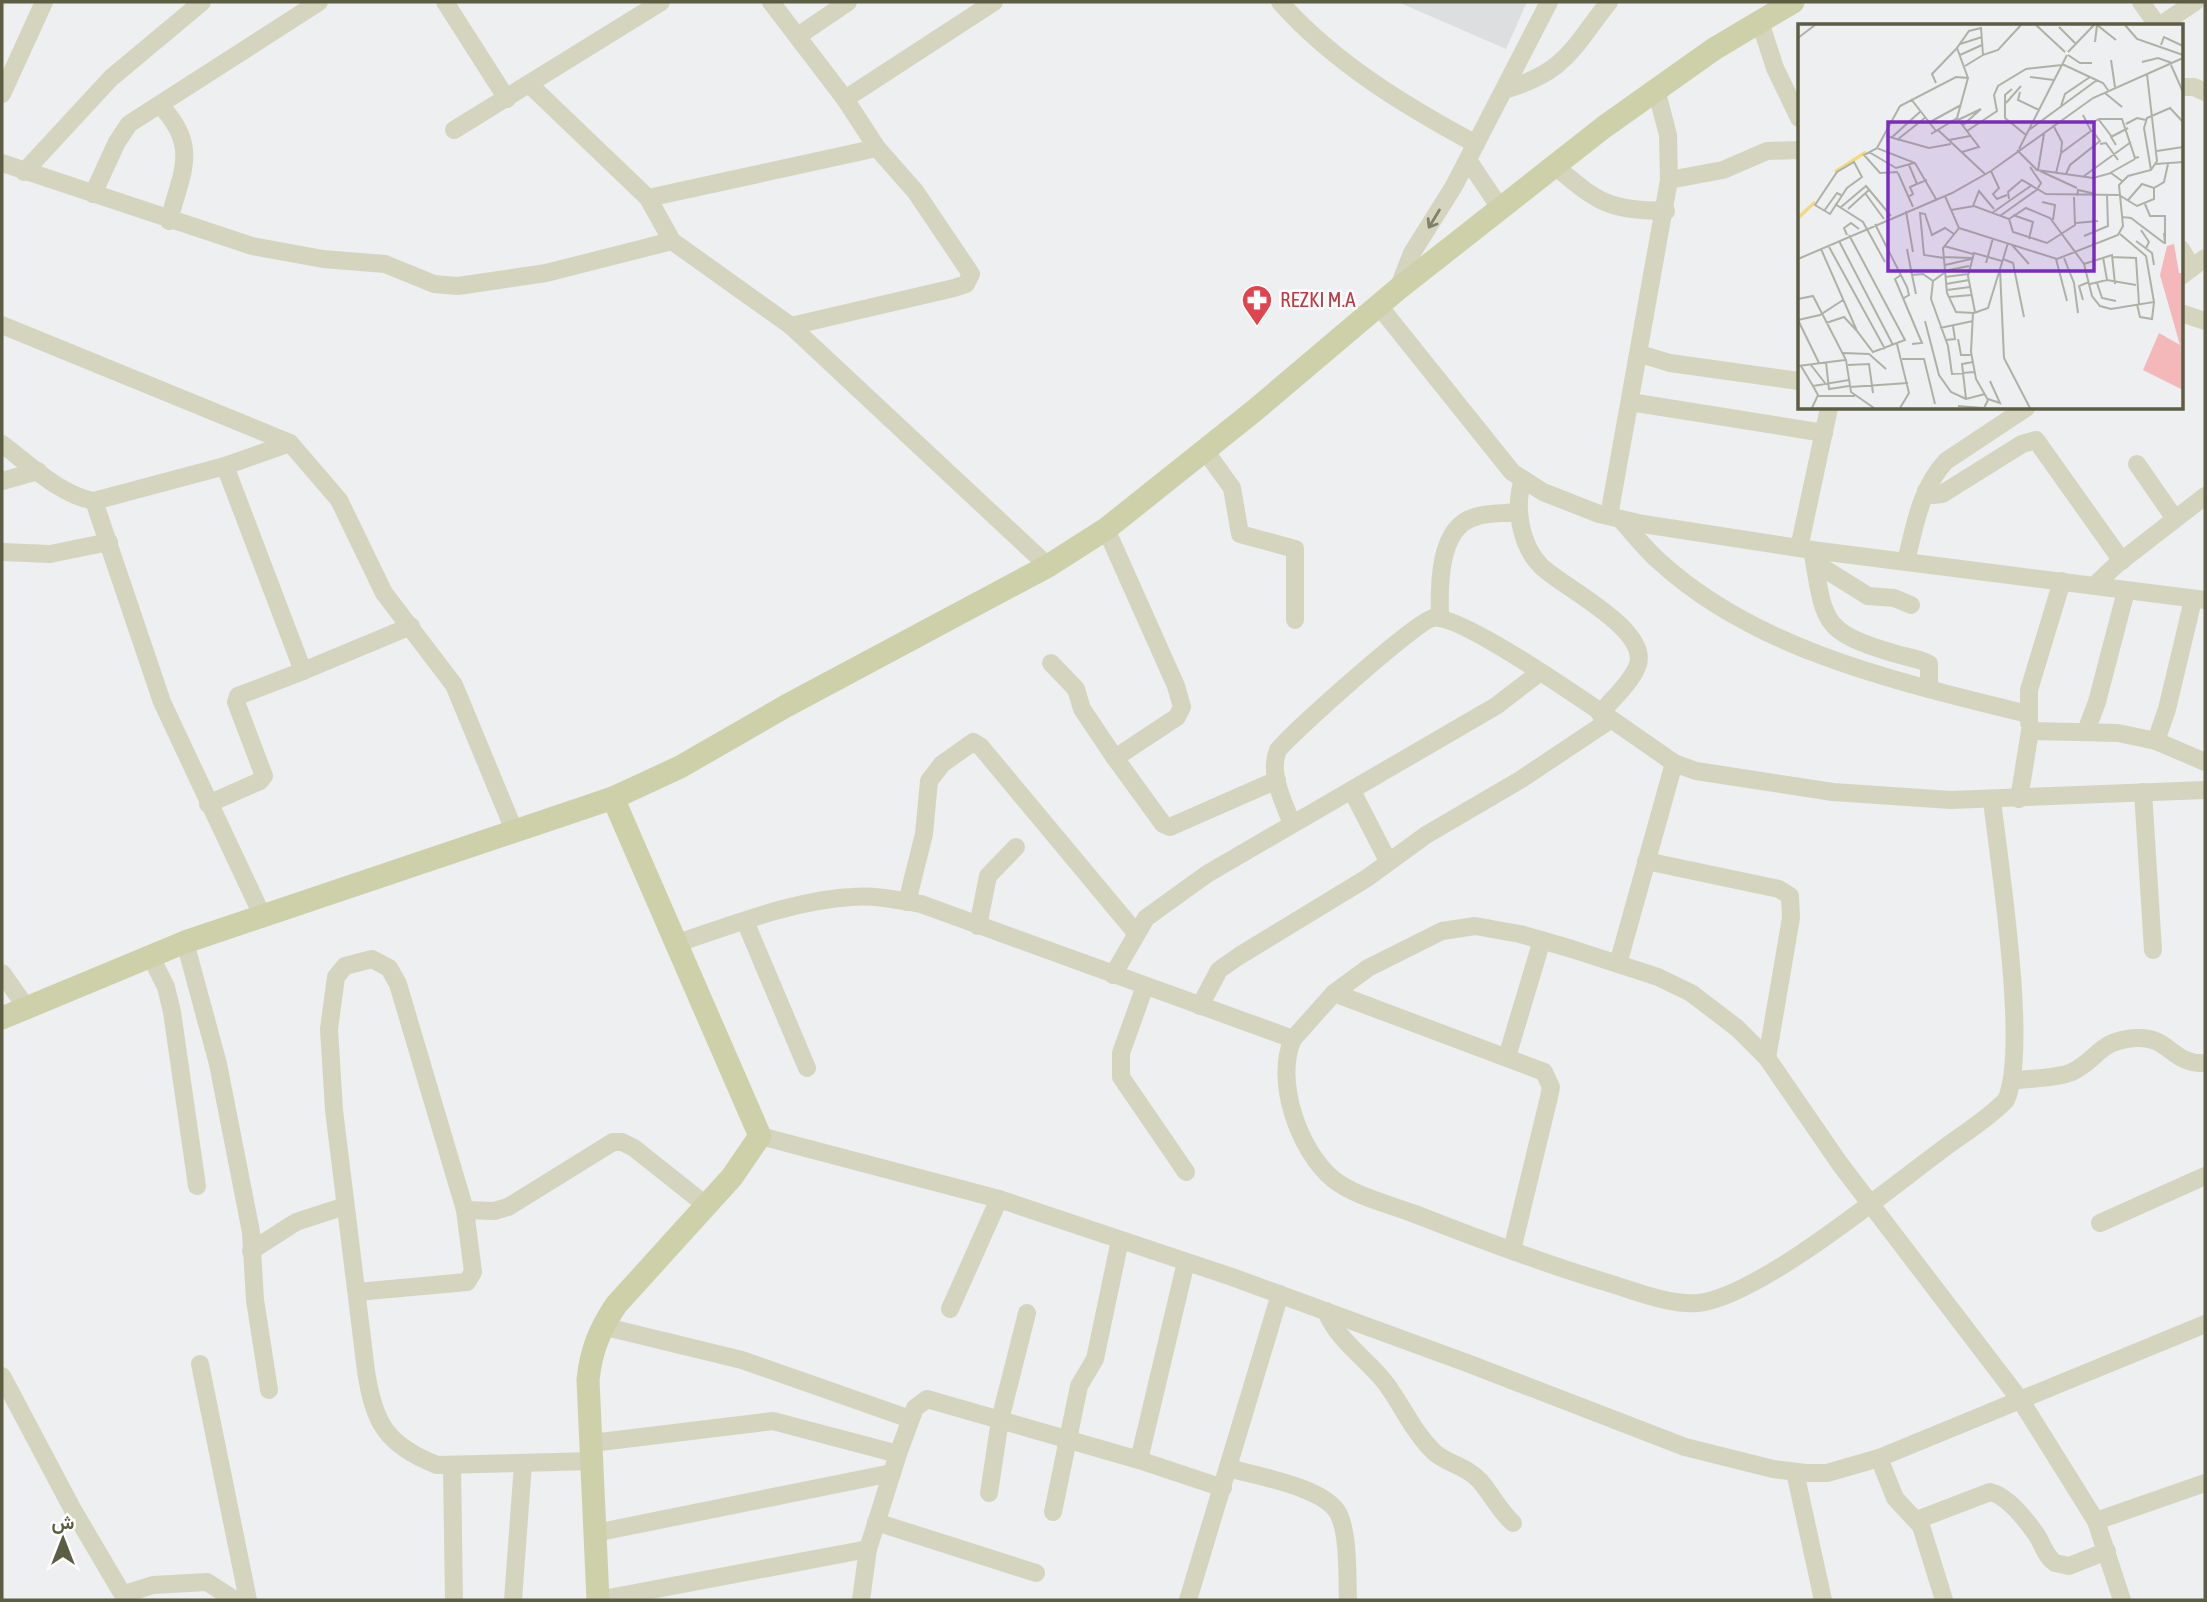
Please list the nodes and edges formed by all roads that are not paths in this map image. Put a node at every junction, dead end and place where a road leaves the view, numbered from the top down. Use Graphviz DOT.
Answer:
graph roads {
  1 [pos="44,2"];
  2 [pos="202,2"];
  3 [pos="319,2"];
  4 [pos="445,2"];
  5 [pos="662,2"];
  6 [pos="771,2"];
  7 [pos="848,2"];
  8 [pos="994,2"];
  9 [pos="1280,2"];
  10 [pos="1549,2"];
  11 [pos="1609,2"];
  12 [pos="1793,2"];
  13 [pos="2141,2"];
  14 [pos="2195,2"];
  15 [pos="1760,22"];
  16 [pos="2158,24"];
  17 [pos="2162,24"];
  18 [pos="798,36"];
  19 [pos="530,85"];
  20 [pos="2182,87"];
  21 [pos="1656,89"];
  22 [pos="1504,90"];
  23 [pos="2205,92"];
  24 [pos="2,94"];
  25 [pos="507,99"];
  26 [pos="845,99"];
  27 [pos="161,106"];
  28 [pos="1798,116"];
  29 [pos="454,130"];
  30 [pos="877,148"];
  31 [pos="1798,150"];
  32 [pos="1472,152"];
  33 [pos="2,163"];
  34 [pos="1556,167"];
  35 [pos="24,172"];
  36 [pos="1669,180"];
  37 [pos="93,194"];
  38 [pos="648,198"];
  39 [pos="1500,208"];
  40 [pos="1666,211"];
  41 [pos="169,221"];
  42 [pos="672,241"];
  43 [pos="2182,250"];
  44 [pos="2193,267"];
  45 [pos="1398,289"];
  46 [pos="1379,306"];
  47 [pos="2182,313"];
  48 [pos="2205,321"];
  49 [pos="2,325"];
  50 [pos="791,326"];
  51 [pos="1640,354"];
  52 [pos="1798,381"];
  53 [pos="1630,402"];
  54 [pos="1829,410"];
  55 [pos="2019,410"];
  56 [pos="1824,433"];
  57 [pos="290,443"];
  58 [pos="2,444"];
  59 [pos="1204,449"];
  60 [pos="2137,464"];
  61 [pos="225,466"];
  62 [pos="38,471"];
  63 [pos="1523,480"];
  64 [pos="2,481"];
  65 [pos="1926,491"];
  66 [pos="2205,496"];
  67 [pos="94,500"];
  68 [pos="1518,512"];
  69 [pos="1614,518"];
  70 [pos="2175,519"];
  71 [pos="1107,529"];
  72 [pos="109,542"];
  73 [pos="2,552"];
  74 [pos="1809,554"];
  75 [pos="1906,561"];
  76 [pos="2122,561"];
  77 [pos="1048,566"];
  78 [pos="2062,581"];
  79 [pos="2095,585"];
  80 [pos="2126,591"];
  81 [pos="2199,600"];
  82 [pos="1911,605"];
  83 [pos="1440,618"];
  84 [pos="1295,620"];
  85 [pos="411,626"];
  86 [pos="1051,663"];
  87 [pos="303,671"];
  88 [pos="1539,673"];
  89 [pos="1929,689"];
  90 [pos="1605,717"];
  91 [pos="2029,723"];
  92 [pos="2086,731"];
  93 [pos="2156,741"];
  94 [pos="1115,758"];
  95 [pos="2205,762"];
  96 [pos="1674,763"];
  97 [pos="1277,780"];
  98 [pos="2205,790"];
  99 [pos="1352,791"];
  100 [pos="2143,792"];
  101 [pos="613,798"];
  102 [pos="2019,799"];
  103 [pos="1992,800"];
  104 [pos="208,804"];
  105 [pos="1292,824"];
  106 [pos="514,830"];
  107 [pos="1016,847"];
  108 [pos="1388,861"];
  109 [pos="1647,861"];
  110 [pos="907,902"];
  111 [pos="262,915"];
  112 [pos="745,921"];
  113 [pos="978,926"];
  114 [pos="1136,933"];
  115 [pos="1542,940"];
  116 [pos="185,943"];
  117 [pos="675,944"];
  118 [pos="2152,950"];
  119 [pos="151,957"];
  120 [pos="1618,964"];
  121 [pos="2,973"];
  122 [pos="1113,975"];
  123 [pos="1145,986"];
  124 [pos="1334,993"];
  125 [pos="1200,1006"];
  126 [pos="26,1007"];
  127 [pos="2,1018"];
  128 [pos="1293,1039"];
  129 [pos="1507,1057"];
  130 [pos="1767,1058"];
  131 [pos="2205,1063"];
  132 [pos="807,1068"];
  133 [pos="2012,1081"];
  134 [pos="760,1136"];
  135 [pos="1186,1172"];
  136 [pos="2205,1176"];
  137 [pos="197,1186"];
  138 [pos="999,1199"];
  139 [pos="1870,1203"];
  140 [pos="345,1206"];
  141 [pos="707,1206"];
  142 [pos="464,1210"];
  143 [pos="2100,1223"];
  144 [pos="1120,1240"];
  145 [pos="1512,1250"];
  146 [pos="251,1251"];
  147 [pos="1186,1262"];
  148 [pos="357,1292"];
  149 [pos="1280,1294"];
  150 [pos="950,1309"];
  151 [pos="1326,1311"];
  152 [pos="1027,1313"];
  153 [pos="2205,1324"];
  154 [pos="602,1326"];
  155 [pos="200,1364"];
  156 [pos="2,1376"];
  157 [pos="269,1390"];
  158 [pos="2021,1401"];
  159 [pos="910,1419"];
  160 [pos="1000,1420"];
  161 [pos="1068,1440"];
  162 [pos="592,1452"];
  163 [pos="898,1454"];
  164 [pos="1879,1458"];
  165 [pos="1139,1460"];
  166 [pos="523,1464"];
  167 [pos="452,1467"];
  168 [pos="1229,1468"];
  169 [pos="1795,1472"];
  170 [pos="892,1473"];
  171 [pos="2205,1483"];
  172 [pos="1223,1488"];
  173 [pos="989,1493"];
  174 [pos="1053,1512"];
  175 [pos="1917,1520"];
  176 [pos="2096,1521"];
  177 [pos="876,1522"];
  178 [pos="1513,1523"];
  179 [pos="595,1533"];
  180 [pos="868,1549"];
  181 [pos="2108,1551"];
  182 [pos="1036,1573"];
  183 [pos="1192,1596"];
  184 [pos="125,1597"];
  185 [pos="234,1600"];
  186 [pos="248,1600"];
  187 [pos="454,1600"];
  188 [pos="513,1600"];
  189 [pos="598,1600"];
  190 [pos="861,1600"];
  191 [pos="1348,1600"];
  192 [pos="1823,1600"];
  193 [pos="1944,1600"];
  194 [pos="2122,1600"];
  1 -- 24 [label="street"];
  2 -- 35 [label="street"];
  3 -- 27 [label="street"];
  4 -- 25 [label="street"];
  5 -- 19 [label="street"];
  6 -- 18 [label="street"];
  7 -- 18 [label="street"];
  8 -- 26 [label="street"];
  9 -- 32 [label="street"];
  10 -- 22 [label="street"];
  11 -- 22 [label="street"];
  12 -- 15 [label="main road"];
  13 -- 16 [label="street"];
  14 -- 17 [label="street"];
  15 -- 21 [label="main road"];
  15 -- 28 [label="street"];
  18 -- 26 [label="street"];
  19 -- 25 [label="street"];
  19 -- 38 [label="street"];
  20 -- 23 [label="street"];
  21 -- 34 [label="main road"];
  21 -- 36 [label="street"];
  22 -- 32 [label="street"];
  25 -- 29 [label="street"];
  26 -- 30 [label="street"];
  27 -- 37 [label="street"];
  27 -- 41 [label="street"];
  30 -- 38 [label="street"];
  30 -- 50 [label="street"];
  31 -- 36 [label="street"];
  32 -- 39 [label="street"];
  32 -- 45 [label="street, one-way"];
  33 -- 35 [label="street"];
  34 -- 39 [label="main road"];
  34 -- 40 [label="street"];
  35 -- 37 [label="street"];
  36 -- 40 [label="street"];
  37 -- 41 [label="street"];
  38 -- 42 [label="street"];
  39 -- 45 [label="main road"];
  40 -- 51 [label="street"];
  41 -- 42 [label="street"];
  42 -- 50 [label="street"];
  43 -- 44 [label="street"];
  45 -- 46 [label="main road"];
  46 -- 59 [label="main road"];
  46 -- 63 [label="street"];
  47 -- 48 [label="street"];
  49 -- 57 [label="street"];
  50 -- 77 [label="street"];
  51 -- 52 [label="street"];
  51 -- 53 [label="street"];
  53 -- 56 [label="street"];
  53 -- 69 [label="street"];
  54 -- 56 [label="street"];
  55 -- 65 [label="street"];
  56 -- 74 [label="street"];
  57 -- 61 [label="street"];
  57 -- 85 [label="street"];
  58 -- 62 [label="street"];
  59 -- 71 [label="main road"];
  59 -- 84 [label="street"];
  60 -- 70 [label="street"];
  61 -- 67 [label="street"];
  61 -- 87 [label="street"];
  62 -- 64 [label="street"];
  62 -- 67 [label="street"];
  63 -- 68 [label="street"];
  63 -- 69 [label="street"];
  65 -- 75 [label="street"];
  65 -- 76 [label="street"];
  66 -- 70 [label="street"];
  67 -- 72 [label="street"];
  68 -- 83 [label="street"];
  68 -- 90 [label="street"];
  69 -- 74 [label="street"];
  69 -- 89 [label="street"];
  70 -- 76 [label="street"];
  71 -- 77 [label="main road"];
  71 -- 94 [label="street"];
  72 -- 73 [label="street"];
  72 -- 104 [label="street"];
  74 -- 75 [label="street"];
  74 -- 82 [label="street"];
  74 -- 89 [label="street"];
  75 -- 78 [label="street"];
  76 -- 79 [label="street"];
  77 -- 101 [label="main road"];
  78 -- 79 [label="street"];
  78 -- 91 [label="street"];
  79 -- 80 [label="street"];
  80 -- 81 [label="street"];
  80 -- 92 [label="street"];
  81 -- 93 [label="street"];
  83 -- 88 [label="street"];
  83 -- 97 [label="street"];
  85 -- 87 [label="street"];
  85 -- 106 [label="street"];
  86 -- 94 [label="street"];
  87 -- 104 [label="street"];
  88 -- 90 [label="street"];
  88 -- 99 [label="street"];
  89 -- 91 [label="street"];
  90 -- 96 [label="street"];
  90 -- 108 [label="street"];
  91 -- 92 [label="street"];
  91 -- 102 [label="street"];
  92 -- 93 [label="street"];
  93 -- 95 [label="street"];
  94 -- 97 [label="street"];
  96 -- 103 [label="street"];
  96 -- 109 [label="street"];
  97 -- 105 [label="street"];
  98 -- 100 [label="street"];
  99 -- 105 [label="street"];
  99 -- 108 [label="street"];
  100 -- 102 [label="street"];
  100 -- 118 [label="street"];
  101 -- 106 [label="main road"];
  101 -- 117 [label="main road"];
  102 -- 103 [label="street"];
  103 -- 133 [label="street"];
  104 -- 111 [label="street"];
  105 -- 114 [label="street"];
  106 -- 111 [label="main road"];
  107 -- 113 [label="street"];
  108 -- 125 [label="street"];
  109 -- 120 [label="street"];
  109 -- 130 [label="street"];
  110 -- 112 [label="street"];
  110 -- 113 [label="street"];
  110 -- 114 [label="street"];
  111 -- 116 [label="main road"];
  112 -- 117 [label="street"];
  112 -- 132 [label="street"];
  113 -- 122 [label="street"];
  114 -- 122 [label="street"];
  115 -- 120 [label="street"];
  115 -- 124 [label="street"];
  115 -- 129 [label="street"];
  116 -- 119 [label="main road"];
  116 -- 146 [label="street"];
  117 -- 134 [label="main road"];
  119 -- 126 [label="main road"];
  119 -- 137 [label="street"];
  120 -- 130 [label="street"];
  121 -- 126 [label="street"];
  122 -- 123 [label="street"];
  123 -- 125 [label="street"];
  123 -- 135 [label="street"];
  124 -- 128 [label="street"];
  124 -- 129 [label="street"];
  125 -- 128 [label="street"];
  126 -- 127 [label="main road"];
  128 -- 145 [label="street"];
  129 -- 145 [label="street"];
  130 -- 139 [label="street"];
  131 -- 133 [label="street"];
  133 -- 139 [label="street"];
  134 -- 138 [label="street"];
  134 -- 141 [label="main road"];
  136 -- 143 [label="street"];
  138 -- 144 [label="street"];
  138 -- 150 [label="street"];
  139 -- 145 [label="street"];
  139 -- 158 [label="street"];
  140 -- 142 [label="street"];
  140 -- 146 [label="street"];
  140 -- 148 [label="street"];
  141 -- 142 [label="street"];
  141 -- 154 [label="main road"];
  142 -- 148 [label="street"];
  144 -- 147 [label="street"];
  144 -- 161 [label="street"];
  146 -- 157 [label="street"];
  147 -- 149 [label="street"];
  147 -- 165 [label="street"];
  148 -- 167 [label="street"];
  149 -- 151 [label="street"];
  149 -- 168 [label="street"];
  151 -- 169 [label="street"];
  151 -- 178 [label="street"];
  152 -- 160 [label="street"];
  153 -- 158 [label="street"];
  154 -- 159 [label="street"];
  154 -- 162 [label="main road"];
  155 -- 186 [label="street"];
  156 -- 184 [label="street"];
  158 -- 164 [label="street"];
  158 -- 176 [label="street"];
  159 -- 160 [label="street"];
  159 -- 163 [label="street"];
  160 -- 161 [label="street"];
  160 -- 173 [label="street"];
  161 -- 165 [label="street"];
  161 -- 174 [label="street"];
  162 -- 163 [label="street"];
  162 -- 166 [label="street"];
  162 -- 179 [label="main road"];
  163 -- 170 [label="street"];
  164 -- 169 [label="street"];
  164 -- 175 [label="street"];
  165 -- 172 [label="street"];
  166 -- 167 [label="street"];
  166 -- 188 [label="street"];
  167 -- 187 [label="street"];
  168 -- 172 [label="street"];
  168 -- 191 [label="street"];
  169 -- 192 [label="street"];
  170 -- 177 [label="street"];
  170 -- 179 [label="street"];
  171 -- 176 [label="street"];
  172 -- 183 [label="street"];
  175 -- 181 [label="street"];
  175 -- 193 [label="street"];
  176 -- 181 [label="street"];
  177 -- 180 [label="street"];
  177 -- 182 [label="street"];
  179 -- 189 [label="main road"];
  180 -- 189 [label="street"];
  180 -- 190 [label="street"];
  181 -- 194 [label="street"];
  184 -- 185 [label="street"];
}
